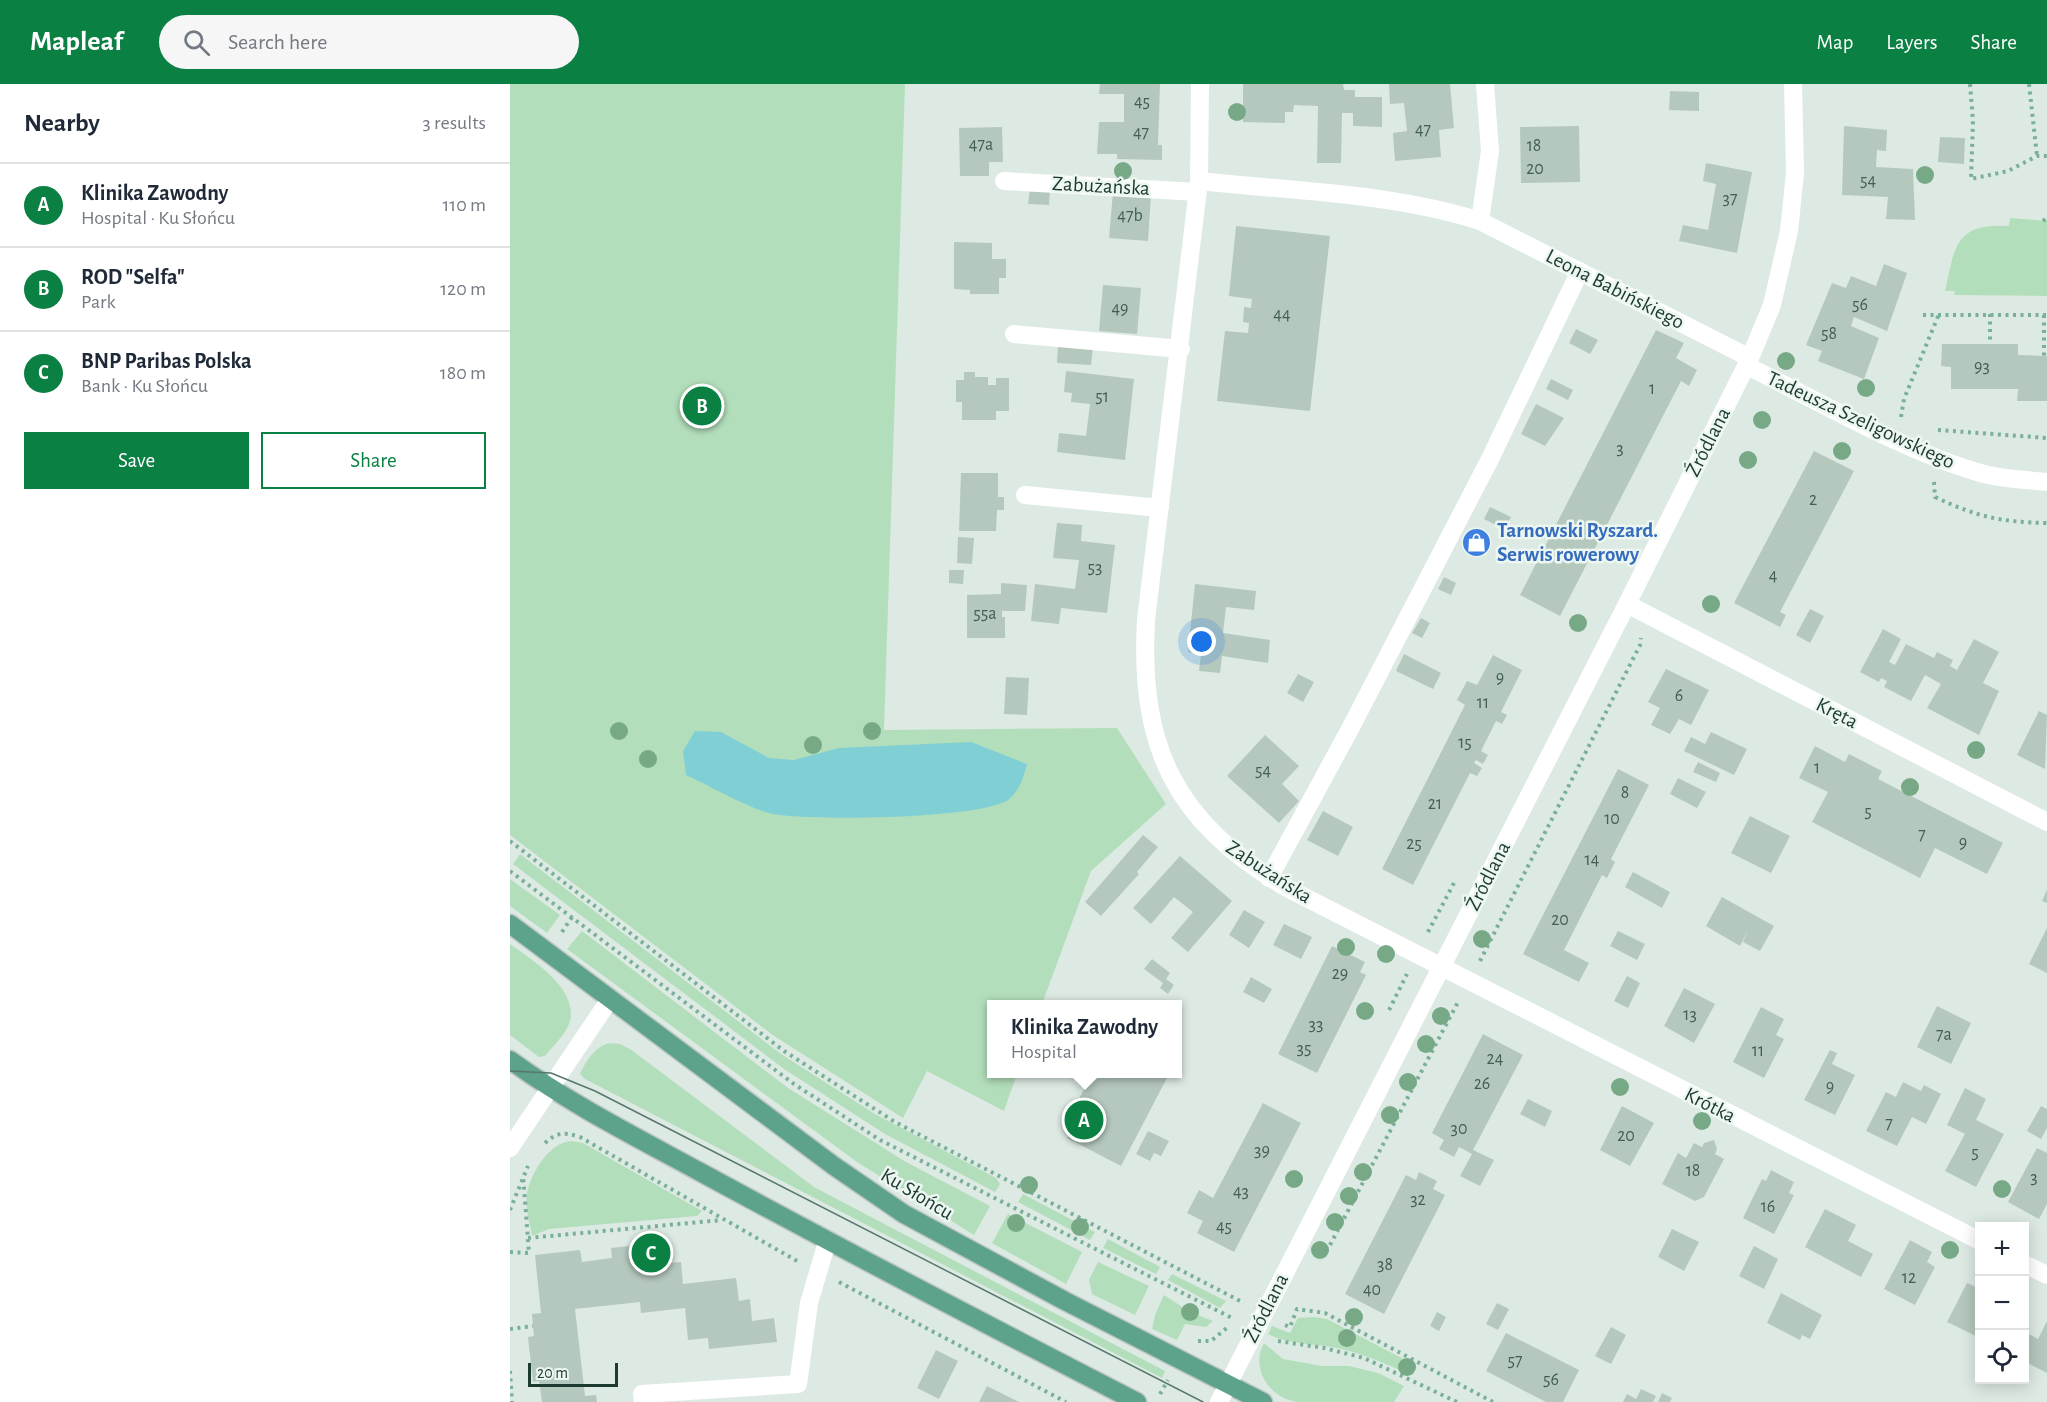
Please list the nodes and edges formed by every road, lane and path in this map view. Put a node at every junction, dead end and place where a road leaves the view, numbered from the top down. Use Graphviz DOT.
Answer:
graph roads {
  1 [pos="1200,84"];
  2 [pos="1485,84"];
  3 [pos="1793,84"];
  4 [pos="1970,84"];
  5 [pos="2030,84"];
  6 [pos="2037,156"];
  7 [pos="2047,156"];
  8 [pos="1004,181"];
  9 [pos="1199,187"];
  10 [pos="1480,220"];
  11 [pos="1580,271"];
  12 [pos="1939,314"];
  13 [pos="1990,314"];
  14 [pos="1923,315"];
  15 [pos="2046,315"];
  16 [pos="1014,334"];
  17 [pos="1990,344"];
  18 [pos="1181,349"];
  19 [pos="2044,356"];
  20 [pos="1748,362"];
  21 [pos="1901,417"];
  22 [pos="2047,482"];
  23 [pos="1025,495"];
  24 [pos="1160,508"];
  25 [pos="1628,604"];
  26 [pos="2047,822"];
  27 [pos="510,841"];
  28 [pos="510,871"];
  29 [pos="1269,878"];
  30 [pos="1457,878"];
  31 [pos="510,924"];
  32 [pos="1424,929"];
  33 [pos="1430,929"];
  34 [pos="1416,956"];
  35 [pos="1441,968"];
  36 [pos="610,999"];
  37 [pos="1383,1021"];
  38 [pos="510,1060"];
  39 [pos="549,1087"];
  40 [pos="542,1146"];
  41 [pos="510,1148"];
  42 [pos="533,1157"];
  43 [pos="523,1174"];
  44 [pos="510,1210"];
  45 [pos="722,1220"];
  46 [pos="528,1238"];
  47 [pos="1975,1238"];
  48 [pos="827,1242"];
  49 [pos="510,1252"];
  50 [pos="2029,1266"];
  51 [pos="818,1271"];
  52 [pos="2047,1275"];
  53 [pos="1246,1292"];
  54 [pos="1241,1302"];
  55 [pos="1262,1313"];
  56 [pos="1233,1318"];
  57 [pos="533,1326"];
  58 [pos="510,1329"];
  59 [pos="1254,1330"];
  60 [pos="1188,1341"];
  61 [pos="510,1371"];
  62 [pos="1172,1371"];
  63 [pos="1227,1384"];
  64 [pos="1159,1396"];
  65 [pos="512,1402"];
  66 [pos="643,1402"];
  67 [pos="1066,1402"];
  68 [pos="1137,1402"];
  69 [pos="1219,1402"];
  70 [pos="1263,1402"];
  71 [pos="1458,1402"];
  72 [pos="1493,1402"];
  1 -- 9 [label="street, Zabużańska"];
  2 -- 10 [label="street"];
  3 -- 20 [label="street, Źródlana"];
  4 -- 6 [label="path"];
  5 -- 6 [label="path"];
  6 -- 7 [label="path"];
  8 -- 9 [label="street, Zabużańska"];
  9 -- 10 [label="street, Leona Babińskiego"];
  9 -- 18 [label="street, Zabużańska"];
  10 -- 11 [label="street, Leona Babińskiego"];
  11 -- 20 [label="street, Leona Babińskiego"];
  11 -- 29 [label="street"];
  12 -- 13 [label="path"];
  12 -- 14 [label="path"];
  12 -- 21 [label="path"];
  13 -- 15 [label="path"];
  13 -- 17 [label="path"];
  15 -- 19 [label="path"];
  16 -- 18 [label="street"];
  18 -- 24 [label="street, Zabużańska"];
  20 -- 22 [label="street, Tadeusza Szeligowskiego"];
  20 -- 25 [label="street, Źródlana"];
  23 -- 24 [label="street"];
  24 -- 29 [label="street, Zabużańska"];
  25 -- 26 [label="street, Kręta"];
  25 -- 35 [label="street, Źródlana"];
  27 -- 54 [label="path"];
  28 -- 56 [label="path"];
  29 -- 34 [label="street, Zabużańska"];
  30 -- 33 [label="path"];
  31 -- 36 [label="main road, Ku Słońcu"];
  32 -- 33 [label="path"];
  33 -- 34 [label="path"];
  34 -- 35 [label="street, Zabużańska"];
  34 -- 37 [label="path"];
  35 -- 47 [label="street, Krótka"];
  35 -- 55 [label="street, Źródlana"];
  36 -- 39 [label="street"];
  36 -- 63 [label="main road, Ku Słońcu"];
  38 -- 39 [label="main road"];
  39 -- 41 [label="street"];
  39 -- 48 [label="main road"];
  40 -- 45 [label="path"];
  42 -- 43 [label="path"];
  43 -- 44 [label="path"];
  43 -- 46 [label="path"];
  45 -- 46 [label="path"];
  45 -- 51 [label="path"];
  46 -- 49 [label="path"];
  48 -- 51 [label="street"];
  48 -- 68 [label="main road"];
  50 -- 52 [label="street"];
  51 -- 66 [label="street"];
  51 -- 67 [label="path"];
  53 -- 54 [label="path"];
  54 -- 55 [label="path"];
  54 -- 56 [label="path"];
  55 -- 59 [label="street, Źródlana"];
  55 -- 72 [label="path"];
  56 -- 59 [label="path"];
  56 -- 60 [label="path"];
  57 -- 58 [label="path"];
  59 -- 63 [label="street, Źródlana"];
  59 -- 71 [label="path"];
  61 -- 65 [label="path"];
  62 -- 64 [label="path"];
  63 -- 69 [label="street"];
  63 -- 70 [label="main road, Ku Słońcu"];
}
